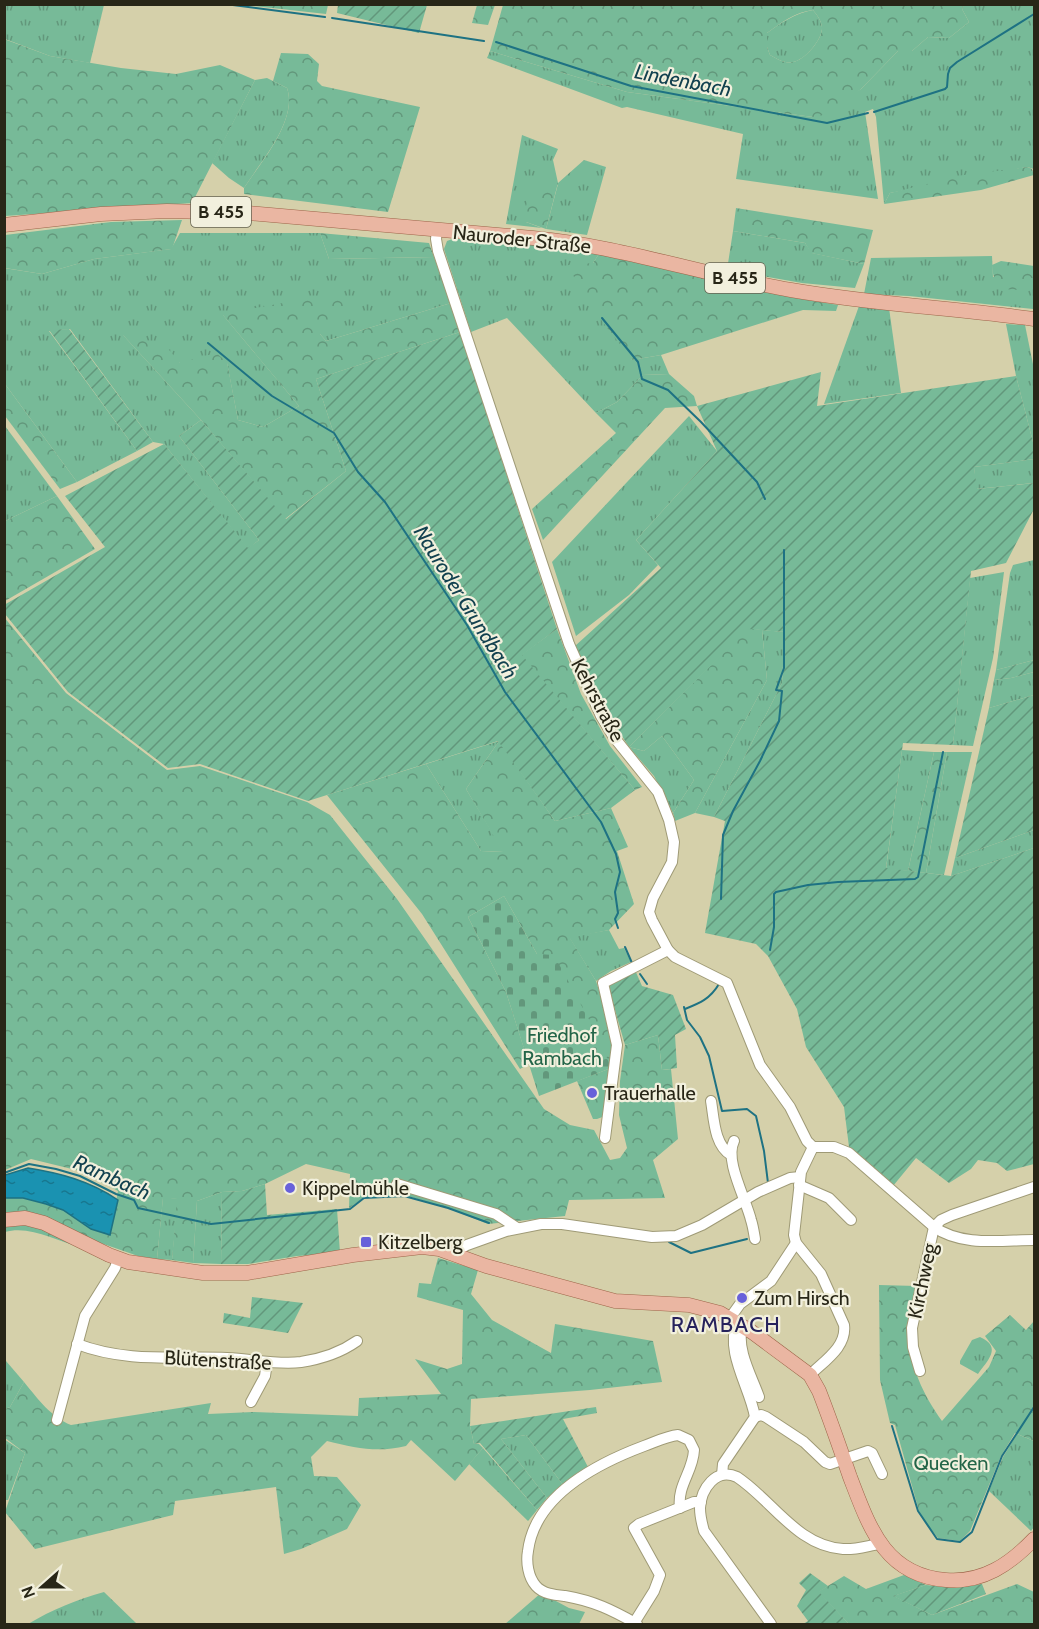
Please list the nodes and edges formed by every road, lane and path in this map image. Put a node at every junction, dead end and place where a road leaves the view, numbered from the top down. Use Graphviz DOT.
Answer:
graph roads {
  1 [pos="4,225"];
  2 [pos="437,230"];
  3 [pos="1035,319"];
  4 [pos="668,950"];
  5 [pos="711,1101"];
  6 [pos="605,1138"];
  7 [pos="734,1141"];
  8 [pos="813,1147"];
  9 [pos="731,1155"];
  10 [pos="799,1181"];
  11 [pos="397,1184"];
  12 [pos="1035,1186"];
  13 [pos="744,1200"];
  14 [pos="4,1220"];
  15 [pos="851,1220"];
  16 [pos="934,1227"];
  17 [pos="517,1228"];
  18 [pos="755,1239"];
  19 [pos="1035,1240"];
  20 [pos="796,1243"];
  21 [pos="456,1255"];
  22 [pos="118,1259"];
  23 [pos="737,1322"];
  24 [pos="357,1341"];
  25 [pos="77,1344"];
  26 [pos="267,1362"];
  27 [pos="920,1371"];
  28 [pos="810,1375"];
  29 [pos="759,1396"];
  30 [pos="251,1402"];
  31 [pos="755,1417"];
  32 [pos="57,1420"];
  33 [pos="844,1459"];
  34 [pos="882,1474"];
  35 [pos="722,1475"];
  36 [pos="701,1502"];
  37 [pos="680,1508"];
  38 [pos="1035,1539"];
  39 [pos="879,1544"];
  40 [pos="636,1624"];
  41 [pos="771,1624"];
  1 -- 2 [label="main road, Nauroder Straße / B 455"];
  2 -- 3 [label="main road, Nauroder Straße / B 455"];
  2 -- 4 [label="street, Kehrstraße"];
  4 -- 6 [label="street"];
  4 -- 8 [label="street, Kehrstraße"];
  5 -- 9 [label="street"];
  7 -- 9 [label="street"];
  8 -- 10 [label="street"];
  8 -- 16 [label="street"];
  9 -- 13 [label="street"];
  10 -- 13 [label="street"];
  10 -- 15 [label="street"];
  10 -- 20 [label="street"];
  11 -- 17 [label="street"];
  12 -- 16 [label="street"];
  13 -- 17 [label="street"];
  13 -- 18 [label="street"];
  14 -- 22 [label="main road"];
  16 -- 19 [label="street"];
  16 -- 27 [label="street, Kirchweg"];
  17 -- 21 [label="street"];
  20 -- 23 [label="street"];
  20 -- 28 [label="street"];
  21 -- 22 [label="main road"];
  21 -- 23 [label="main road"];
  22 -- 25 [label="street"];
  23 -- 28 [label="main road"];
  23 -- 29 [label="street"];
  23 -- 31 [label="street"];
  24 -- 26 [label="street, Blütenstraße"];
  25 -- 26 [label="street, Blütenstraße"];
  25 -- 32 [label="street"];
  26 -- 30 [label="street"];
  28 -- 33 [label="main road"];
  31 -- 33 [label="street"];
  31 -- 35 [label="street"];
  33 -- 34 [label="street"];
  33 -- 39 [label="main road"];
  35 -- 36 [label="street"];
  35 -- 39 [label="street"];
  36 -- 37 [label="street"];
  36 -- 41 [label="street"];
  37 -- 40 [label="street"];
  37 -- 40 [label="street"];
  38 -- 39 [label="main road"];
}
